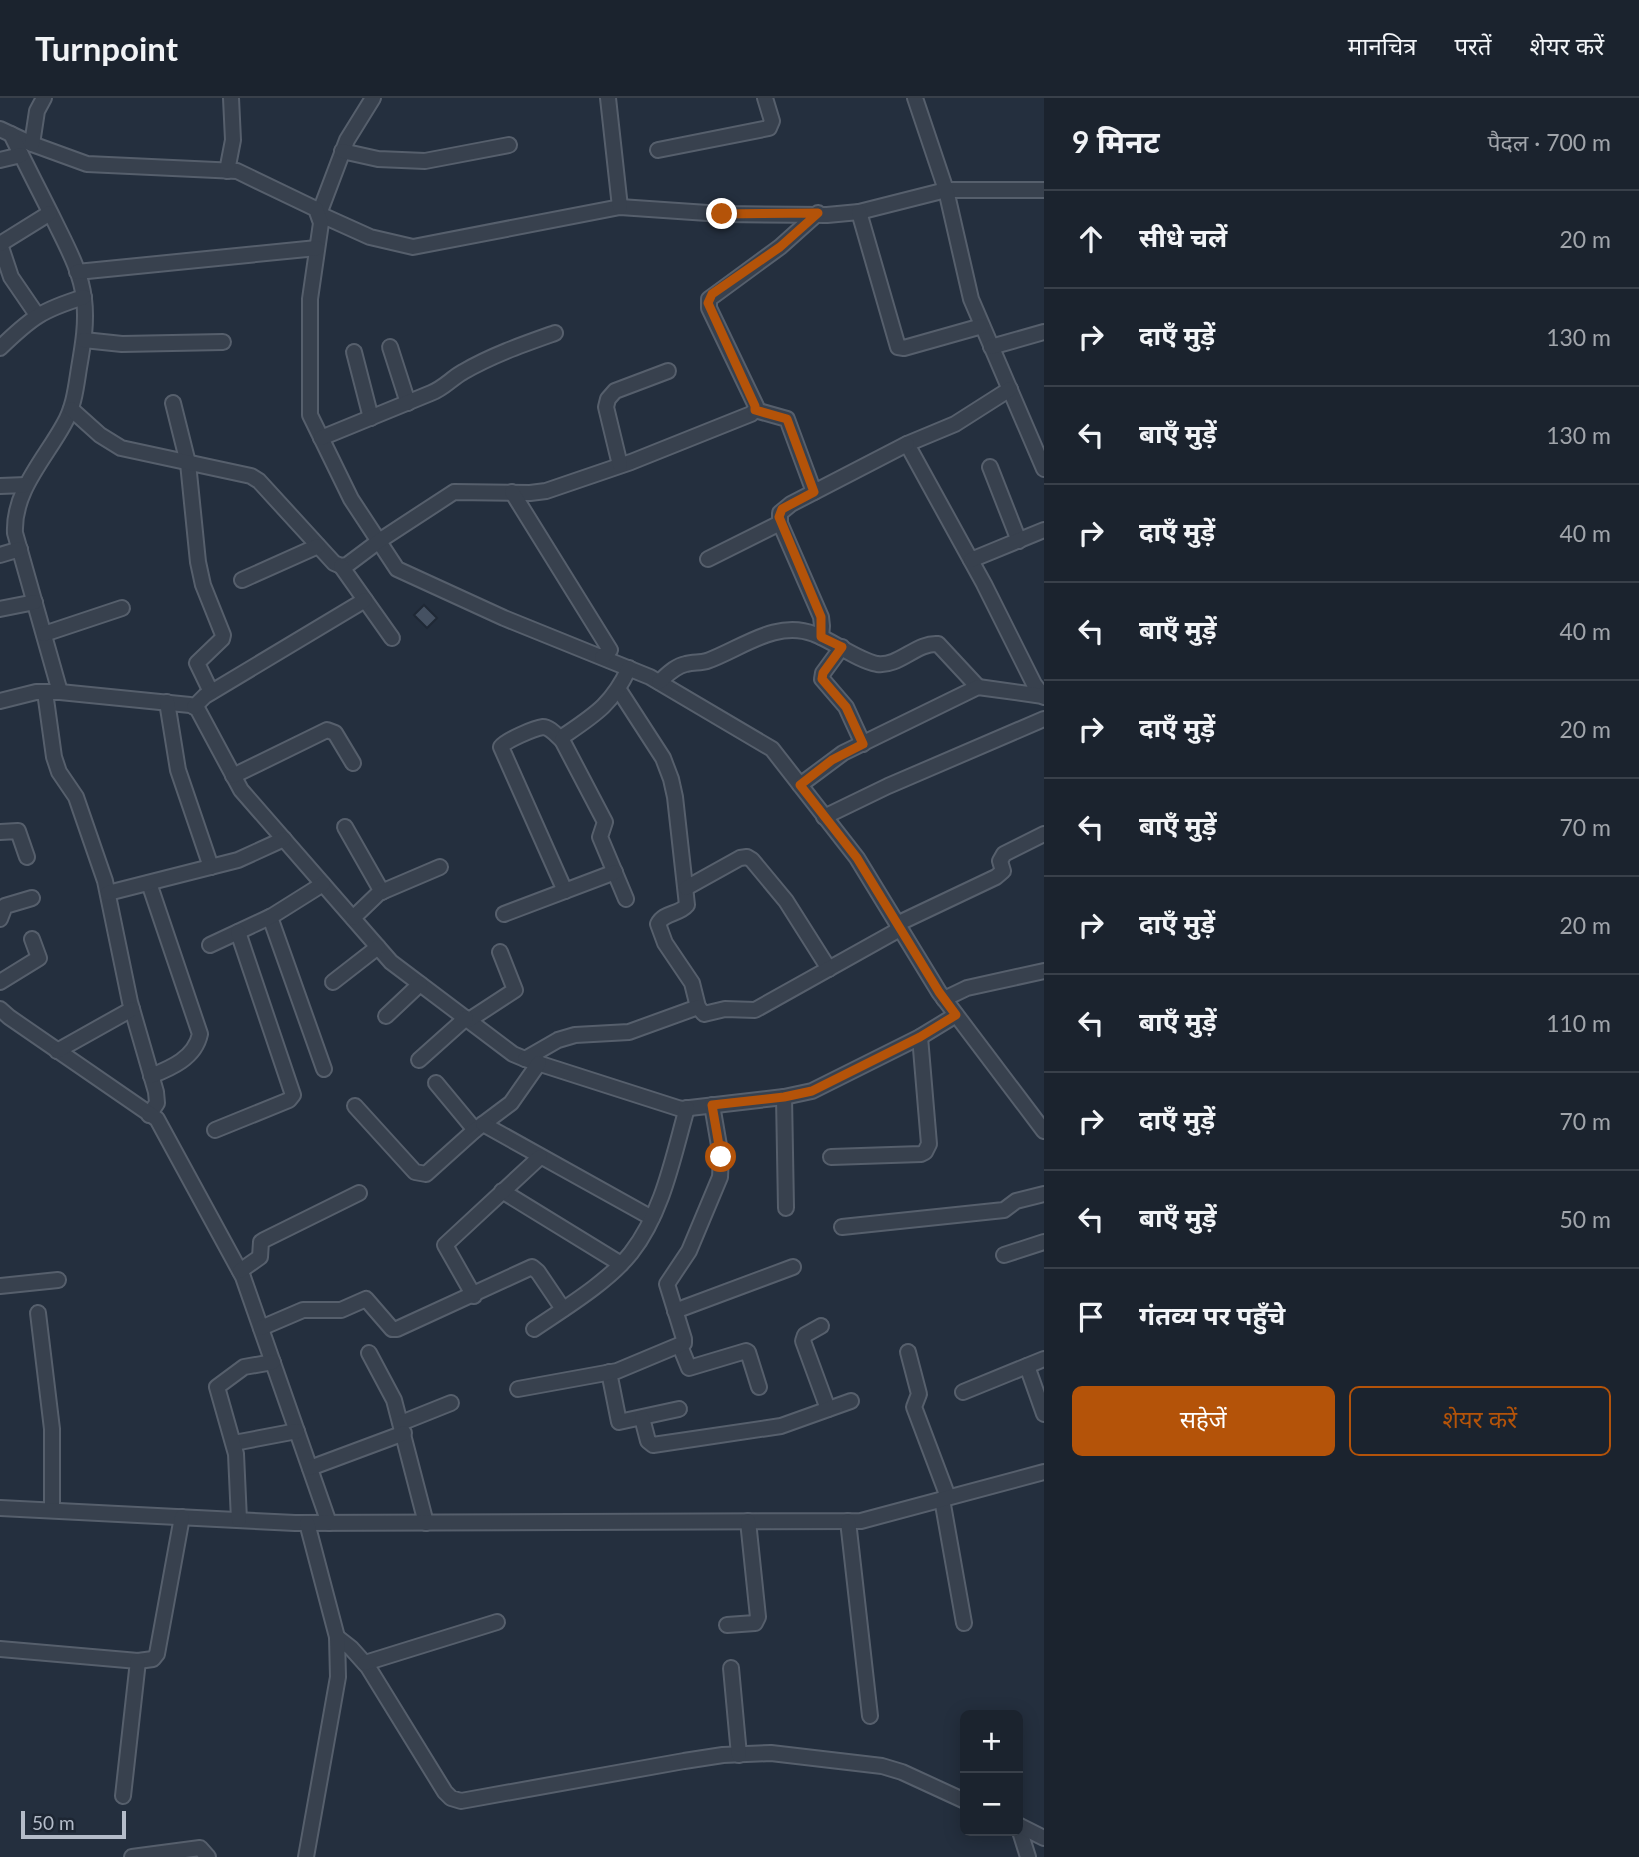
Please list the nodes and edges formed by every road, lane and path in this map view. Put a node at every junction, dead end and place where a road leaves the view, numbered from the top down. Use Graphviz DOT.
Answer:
graph roads {
  1 [pos="44,98"];
  2 [pos="231,98"];
  3 [pos="373,98"];
  4 [pos="608,98"];
  5 [pos="765,98"];
  6 [pos="915,98"];
  7 [pos="6,132"];
  8 [pos="509,145"];
  9 [pos="27,149"];
  10 [pos="658,150"];
  11 [pos="342,151"];
  12 [pos="0,160"];
  13 [pos="227,171"];
  14 [pos="946,190"];
  15 [pos="1044,190"];
  16 [pos="620,207"];
  17 [pos="859,212"];
  18 [pos="50,213"];
  19 [pos="818,213"];
  20 [pos="319,214"];
  21 [pos="0,244"];
  22 [pos="317,248"];
  23 [pos="77,272"];
  24 [pos="6,284"];
  25 [pos="84,297"];
  26 [pos="37,315"];
  27 [pos="982,326"];
  28 [pos="1044,332"];
  29 [pos="555,333"];
  30 [pos="84,340"];
  31 [pos="223,342"];
  32 [pos="390,347"];
  33 [pos="991,347"];
  34 [pos="0,348"];
  35 [pos="354,352"];
  36 [pos="668,371"];
  37 [pos="1010,389"];
  38 [pos="173,403"];
  39 [pos="408,403"];
  40 [pos="71,410"];
  41 [pos="755,410"];
  42 [pos="370,418"];
  43 [pos="321,438"];
  44 [pos="907,444"];
  45 [pos="188,463"];
  46 [pos="620,466"];
  47 [pos="990,467"];
  48 [pos="1044,469"];
  49 [pos="26,485"];
  50 [pos="0,486"];
  51 [pos="512,492"];
  52 [pos="814,492"];
  53 [pos="780,523"];
  54 [pos="1044,530"];
  55 [pos="379,541"];
  56 [pos="1019,541"];
  57 [pos="318,545"];
  58 [pos="20,549"];
  59 [pos="0,555"];
  60 [pos="708,559"];
  61 [pos="971,560"];
  62 [pos="341,566"];
  63 [pos="242,580"];
  64 [pos="365,600"];
  65 [pos="35,602"];
  66 [pos="122,608"];
  67 [pos="0,609"];
  68 [pos="44,634"];
  69 [pos="821,637"];
  70 [pos="392,638"];
  71 [pos="842,647"];
  72 [pos="602,657"];
  73 [pos="629,668"];
  74 [pos="659,682"];
  75 [pos="978,687"];
  76 [pos="619,690"];
  77 [pos="53,692"];
  78 [pos="211,692"];
  79 [pos="1044,697"];
  80 [pos="0,701"];
  81 [pos="167,702"];
  82 [pos="194,707"];
  83 [pos="1044,719"];
  84 [pos="562,740"];
  85 [pos="863,744"];
  86 [pos="353,763"];
  87 [pos="233,776"];
  88 [pos="800,785"];
  89 [pos="824,817"];
  90 [pos="345,827"];
  91 [pos="0,832"];
  92 [pos="1044,834"];
  93 [pos="284,839"];
  94 [pos="27,857"];
  95 [pos="211,867"];
  96 [pos="440,867"];
  97 [pos="615,872"];
  98 [pos="149,883"];
  99 [pos="323,884"];
  100 [pos="687,888"];
  101 [pos="565,891"];
  102 [pos="382,892"];
  103 [pos="108,893"];
  104 [pos="32,898"];
  105 [pos="626,899"];
  106 [pos="504,914"];
  107 [pos="270,917"];
  108 [pos="353,918"];
  109 [pos="0,919"];
  110 [pos="898,926"];
  111 [pos="238,932"];
  112 [pos="33,939"];
  113 [pos="210,945"];
  114 [pos="378,947"];
  115 [pos="500,952"];
  116 [pos="829,969"];
  117 [pos="1044,971"];
  118 [pos="0,982"];
  119 [pos="333,982"];
  120 [pos="420,984"];
  121 [pos="944,999"];
  122 [pos="698,1007"];
  123 [pos="0,1009"];
  124 [pos="132,1009"];
  125 [pos="956,1015"];
  126 [pos="386,1016"];
  127 [pos="467,1019"];
  128 [pos="920,1037"];
  129 [pos="57,1051"];
  130 [pos="419,1060"];
  131 [pos="532,1061"];
  132 [pos="324,1069"];
  133 [pos="151,1076"];
  134 [pos="436,1083"];
  135 [pos="784,1097"];
  136 [pos="712,1105"];
  137 [pos="355,1106"];
  138 [pos="687,1108"];
  139 [pos="149,1115"];
  140 [pos="479,1127"];
  141 [pos="215,1130"];
  142 [pos="1044,1130"];
  143 [pos="540,1157"];
  144 [pos="831,1157"];
  145 [pos="502,1191"];
  146 [pos="359,1193"];
  147 [pos="1044,1194"];
  148 [pos="786,1208"];
  149 [pos="652,1218"];
  150 [pos="842,1227"];
  151 [pos="1044,1242"];
  152 [pos="1004,1255"];
  153 [pos="621,1264"];
  154 [pos="793,1267"];
  155 [pos="240,1271"];
  156 [pos="58,1280"];
  157 [pos="0,1286"];
  158 [pos="474,1296"];
  159 [pos="563,1309"];
  160 [pos="675,1311"];
  161 [pos="38,1312"];
  162 [pos="821,1326"];
  163 [pos="261,1328"];
  164 [pos="534,1329"];
  165 [pos="680,1346"];
  166 [pos="908,1352"];
  167 [pos="369,1353"];
  168 [pos="1044,1359"];
  169 [pos="273,1362"];
  170 [pos="1027,1366"];
  171 [pos="609,1373"];
  172 [pos="759,1387"];
  173 [pos="517,1389"];
  174 [pos="963,1392"];
  175 [pos="851,1401"];
  176 [pos="451,1403"];
  177 [pos="679,1409"];
  178 [pos="828,1409"];
  179 [pos="1044,1414"];
  180 [pos="642,1418"];
  181 [pos="402,1428"];
  182 [pos="297,1430"];
  183 [pos="234,1443"];
  184 [pos="310,1468"];
  185 [pos="1044,1472"];
  186 [pos="945,1498"];
  187 [pos="0,1508"];
  188 [pos="52,1510"];
  189 [pos="182,1517"];
  190 [pos="239,1520"];
  191 [pos="748,1521"];
  192 [pos="848,1521"];
  193 [pos="307,1523"];
  194 [pos="329,1523"];
  195 [pos="426,1523"];
  196 [pos="497,1622"];
  197 [pos="964,1623"];
  198 [pos="727,1625"];
  199 [pos="337,1637"];
  200 [pos="0,1649"];
  201 [pos="138,1661"];
  202 [pos="365,1663"];
  203 [pos="731,1668"];
  204 [pos="870,1716"];
  205 [pos="739,1755"];
  206 [pos="123,1796"];
  207 [pos="960,1799"];
  208 [pos="1023,1828"];
  209 [pos="1021,1836"];
  210 [pos="1044,1838"];
  211 [pos="132,1857"];
  212 [pos="208,1857"];
  213 [pos="306,1857"];
  214 [pos="1028,1857"];
  1 -- 9 [label="street"];
  2 -- 13 [label="street"];
  3 -- 11 [label="street"];
  4 -- 16 [label="street"];
  5 -- 10 [label="street"];
  6 -- 14 [label="street"];
  7 -- 9 [label="street"];
  8 -- 11 [label="street"];
  9 -- 12 [label="street"];
  9 -- 13 [label="street"];
  9 -- 18 [label="street"];
  11 -- 20 [label="street"];
  13 -- 20 [label="street"];
  14 -- 15 [label="street"];
  14 -- 17 [label="street"];
  14 -- 27 [label="street"];
  16 -- 19 [label="street"];
  16 -- 20 [label="street"];
  17 -- 19 [label="street"];
  17 -- 27 [label="street"];
  18 -- 21 [label="street"];
  18 -- 23 [label="street"];
  19 -- 41 [label="street"];
  20 -- 22 [label="street"];
  21 -- 24 [label="street"];
  22 -- 23 [label="street"];
  22 -- 43 [label="street"];
  23 -- 25 [label="street"];
  24 -- 26 [label="street"];
  25 -- 26 [label="street"];
  25 -- 30 [label="street"];
  26 -- 34 [label="street"];
  27 -- 33 [label="street"];
  28 -- 33 [label="street"];
  29 -- 39 [label="street"];
  30 -- 31 [label="street"];
  30 -- 40 [label="street"];
  32 -- 39 [label="street"];
  33 -- 37 [label="street"];
  35 -- 42 [label="street"];
  36 -- 46 [label="street"];
  37 -- 44 [label="street"];
  37 -- 48 [label="street"];
  38 -- 45 [label="street"];
  39 -- 42 [label="street"];
  40 -- 45 [label="street"];
  40 -- 49 [label="street"];
  41 -- 46 [label="street"];
  41 -- 52 [label="street"];
  42 -- 43 [label="street"];
  43 -- 55 [label="street"];
  44 -- 52 [label="street"];
  44 -- 61 [label="street"];
  45 -- 57 [label="street"];
  45 -- 78 [label="street"];
  46 -- 51 [label="street"];
  47 -- 56 [label="street"];
  49 -- 50 [label="street"];
  49 -- 58 [label="street"];
  51 -- 55 [label="street"];
  51 -- 72 [label="street"];
  52 -- 53 [label="street"];
  53 -- 60 [label="street"];
  53 -- 69 [label="street"];
  54 -- 56 [label="street"];
  55 -- 62 [label="street"];
  55 -- 72 [label="street"];
  56 -- 61 [label="street"];
  57 -- 62 [label="street"];
  57 -- 63 [label="street"];
  58 -- 59 [label="street"];
  58 -- 65 [label="street"];
  61 -- 79 [label="street"];
  62 -- 64 [label="street"];
  64 -- 70 [label="street"];
  64 -- 78 [label="street"];
  65 -- 67 [label="street"];
  65 -- 68 [label="street"];
  66 -- 68 [label="street"];
  68 -- 77 [label="street"];
  69 -- 71 [label="street"];
  69 -- 74 [label="street"];
  71 -- 75 [label="street"];
  71 -- 85 [label="street"];
  72 -- 73 [label="street"];
  73 -- 74 [label="street"];
  73 -- 76 [label="street"];
  74 -- 88 [label="street"];
  75 -- 79 [label="street"];
  75 -- 85 [label="street"];
  76 -- 84 [label="street"];
  76 -- 100 [label="street"];
  77 -- 80 [label="street"];
  77 -- 81 [label="street"];
  77 -- 103 [label="street"];
  78 -- 82 [label="street"];
  81 -- 82 [label="street"];
  81 -- 95 [label="street"];
  82 -- 87 [label="street"];
  83 -- 89 [label="street"];
  84 -- 97 [label="street"];
  84 -- 101 [label="street"];
  85 -- 88 [label="street"];
  86 -- 87 [label="street"];
  87 -- 93 [label="street"];
  88 -- 89 [label="street"];
  89 -- 110 [label="street"];
  90 -- 102 [label="street"];
  91 -- 94 [label="street"];
  92 -- 110 [label="street"];
  93 -- 95 [label="street"];
  93 -- 99 [label="street"];
  95 -- 98 [label="street"];
  96 -- 102 [label="street"];
  97 -- 101 [label="street"];
  97 -- 105 [label="street"];
  98 -- 103 [label="street"];
  98 -- 133 [label="street"];
  99 -- 107 [label="street"];
  99 -- 108 [label="street"];
  100 -- 116 [label="street"];
  100 -- 122 [label="street"];
  101 -- 106 [label="street"];
  102 -- 108 [label="street"];
  103 -- 124 [label="street"];
  104 -- 109 [label="street"];
  107 -- 111 [label="street"];
  107 -- 132 [label="street"];
  108 -- 114 [label="street"];
  110 -- 116 [label="street"];
  110 -- 121 [label="street"];
  111 -- 113 [label="street"];
  111 -- 141 [label="street"];
  112 -- 118 [label="street"];
  114 -- 119 [label="street"];
  114 -- 120 [label="street"];
  115 -- 127 [label="street"];
  116 -- 122 [label="street"];
  117 -- 121 [label="street"];
  120 -- 126 [label="street"];
  120 -- 127 [label="street"];
  121 -- 125 [label="street"];
  122 -- 131 [label="street"];
  123 -- 129 [label="street"];
  124 -- 129 [label="street"];
  124 -- 133 [label="street"];
  125 -- 128 [label="street"];
  125 -- 142 [label="street"];
  127 -- 130 [label="street"];
  127 -- 131 [label="street"];
  128 -- 135 [label="street"];
  128 -- 144 [label="street"];
  129 -- 139 [label="street"];
  131 -- 138 [label="street"];
  131 -- 140 [label="street"];
  133 -- 139 [label="street"];
  134 -- 140 [label="street"];
  135 -- 136 [label="street"];
  135 -- 148 [label="street"];
  136 -- 138 [label="street"];
  136 -- 160 [label="street"];
  137 -- 140 [label="street"];
  138 -- 149 [label="street"];
  139 -- 155 [label="street"];
  140 -- 143 [label="street"];
  143 -- 145 [label="street"];
  143 -- 149 [label="street"];
  145 -- 153 [label="street"];
  145 -- 158 [label="street"];
  146 -- 155 [label="street"];
  147 -- 150 [label="street"];
  149 -- 153 [label="street"];
  151 -- 152 [label="street"];
  153 -- 159 [label="street"];
  154 -- 160 [label="street"];
  155 -- 163 [label="street"];
  156 -- 157 [label="street"];
  158 -- 159 [label="street"];
  158 -- 163 [label="street"];
  159 -- 164 [label="street"];
  160 -- 165 [label="street"];
  161 -- 188 [label="street"];
  162 -- 178 [label="street"];
  163 -- 169 [label="street"];
  165 -- 171 [label="street"];
  165 -- 172 [label="street"];
  166 -- 186 [label="street"];
  167 -- 181 [label="street"];
  168 -- 170 [label="street"];
  169 -- 182 [label="street"];
  169 -- 183 [label="street"];
  170 -- 174 [label="street"];
  170 -- 179 [label="street"];
  171 -- 173 [label="street"];
  171 -- 180 [label="street"];
  175 -- 178 [label="street"];
  176 -- 181 [label="street"];
  177 -- 180 [label="street"];
  178 -- 180 [label="street"];
  181 -- 184 [label="street"];
  181 -- 195 [label="street"];
  182 -- 183 [label="street"];
  182 -- 184 [label="street"];
  183 -- 190 [label="street"];
  184 -- 194 [label="street"];
  185 -- 186 [label="street"];
  186 -- 192 [label="street"];
  186 -- 197 [label="street"];
  187 -- 188 [label="street"];
  188 -- 189 [label="street"];
  189 -- 190 [label="street"];
  189 -- 201 [label="street"];
  190 -- 193 [label="street"];
  191 -- 192 [label="street"];
  191 -- 195 [label="street"];
  191 -- 198 [label="street"];
  192 -- 204 [label="street"];
  193 -- 194 [label="street"];
  193 -- 199 [label="street"];
  194 -- 195 [label="street"];
  196 -- 202 [label="street"];
  199 -- 202 [label="street"];
  199 -- 213 [label="street"];
  200 -- 201 [label="street"];
  201 -- 206 [label="street"];
  202 -- 205 [label="street"];
  203 -- 205 [label="street"];
  205 -- 207 [label="street"];
  208 -- 210 [label="street"];
  209 -- 214 [label="street"];
  211 -- 212 [label="street"];
}
